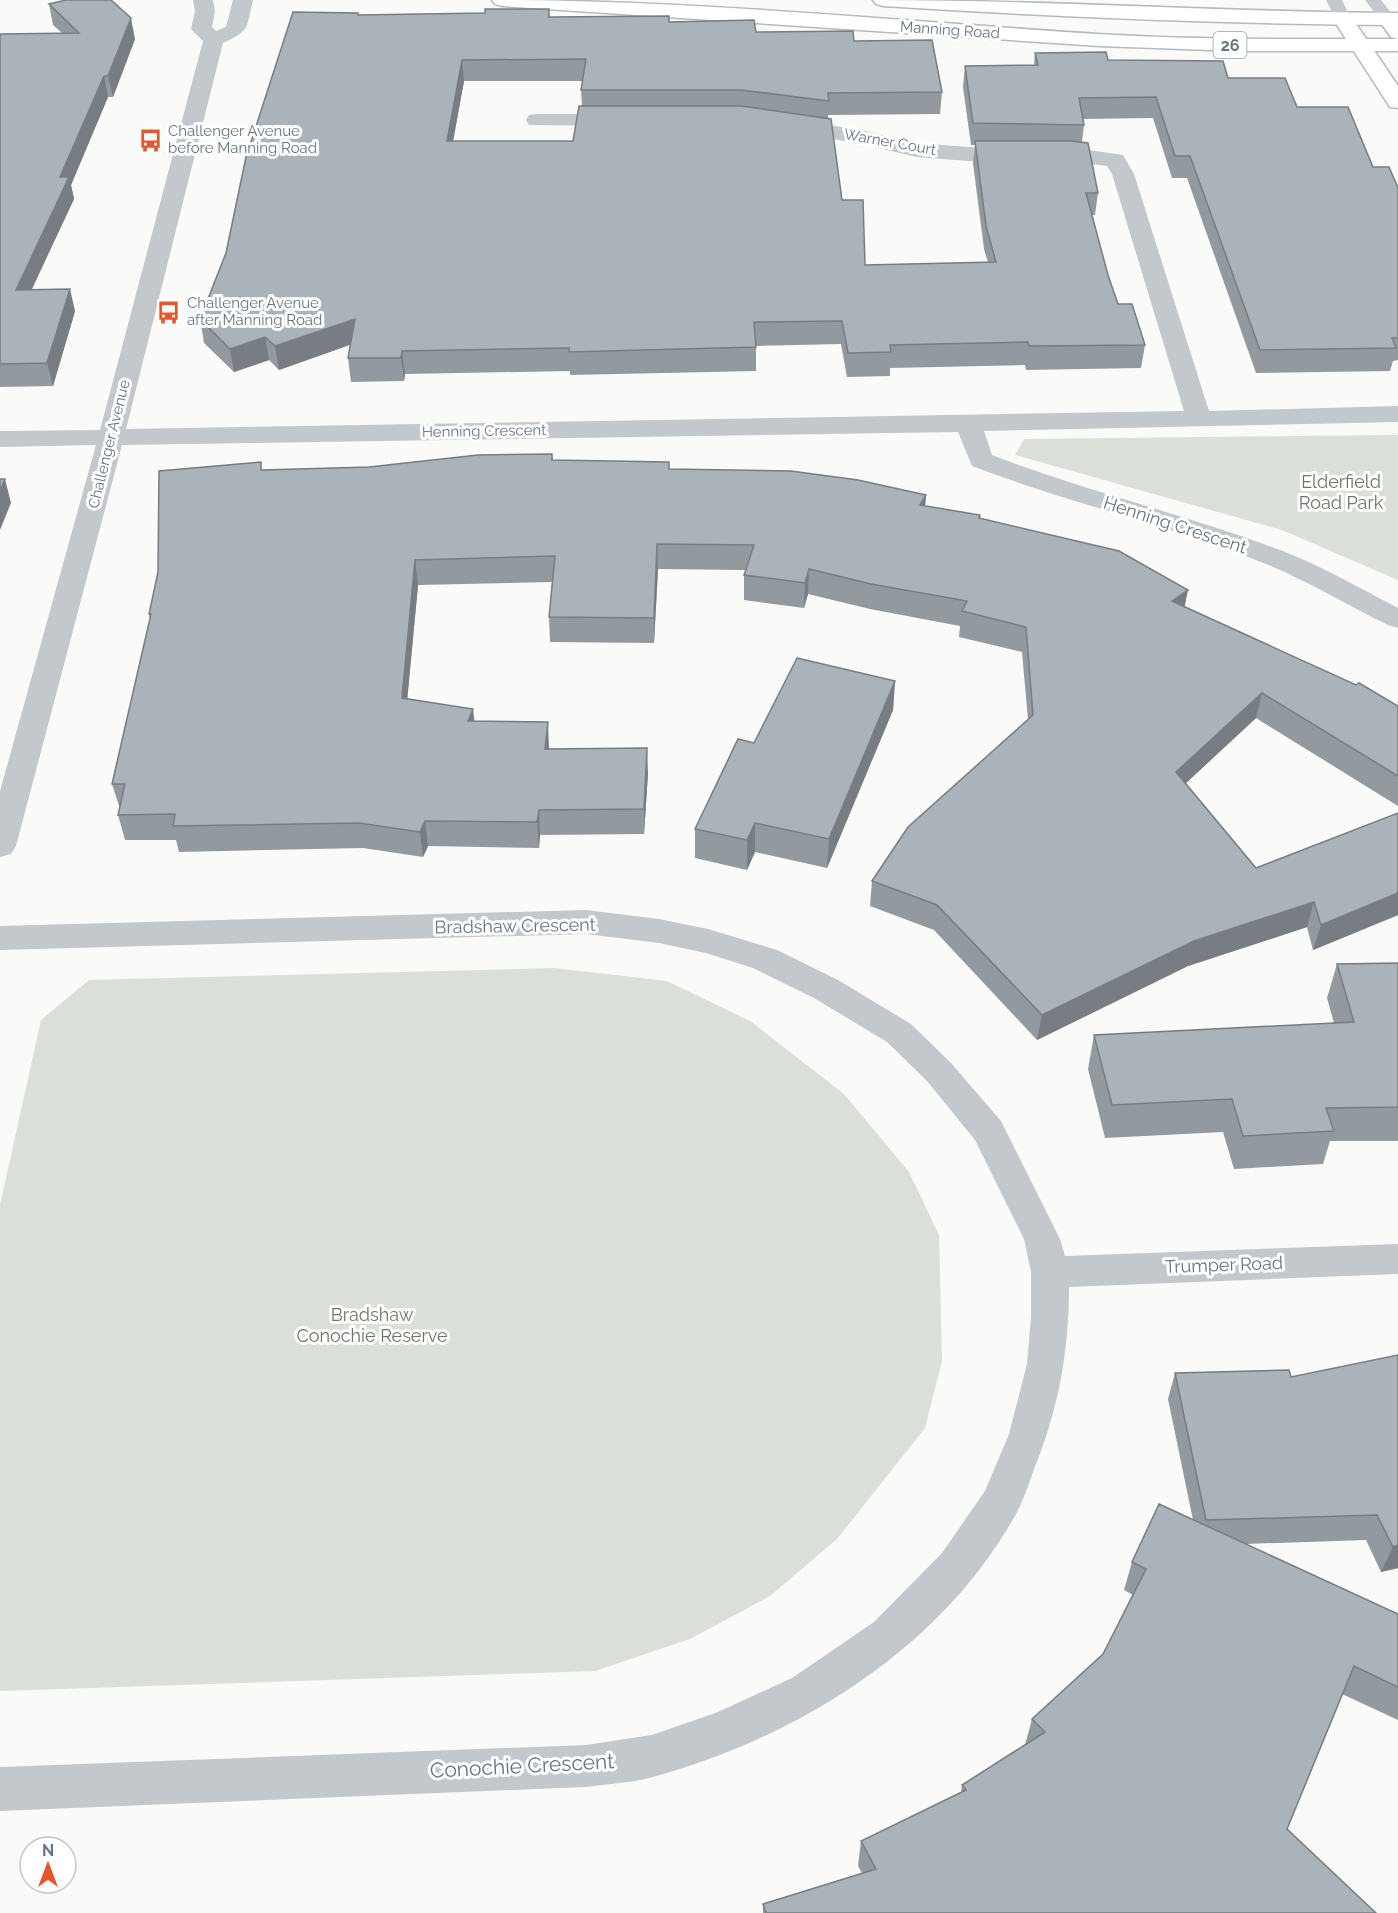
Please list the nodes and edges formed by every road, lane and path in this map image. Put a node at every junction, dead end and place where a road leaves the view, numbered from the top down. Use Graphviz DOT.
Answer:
graph roads {
  1 [pos="203,0"];
  2 [pos="243,0"];
  3 [pos="502,0"];
  4 [pos="884,0"];
  5 [pos="1334,0"];
  6 [pos="1373,0"];
  7 [pos="1343,19"];
  8 [pos="1395,24"];
  9 [pos="214,40"];
  10 [pos="1398,45"];
  11 [pos="1360,46"];
  12 [pos="1398,102"];
  13 [pos="537,120"];
  14 [pos="637,120"];
  15 [pos="765,123"];
  16 [pos="1398,414"];
  17 [pos="1199,418"];
  18 [pos="968,424"];
  19 [pos="110,437"];
  20 [pos="0,439"];
  21 [pos="1398,619"];
  22 [pos="0,846"];
  23 [pos="0,938"];
  24 [pos="1398,1259"];
  25 [pos="1050,1272"];
  26 [pos="0,1789"];
  1 -- 9 [label="street"];
  2 -- 9 [label="street"];
  3 -- 11 [label="main road, Manning Road / 26"];
  4 -- 7 [label="main road, Manning Road / 26"];
  5 -- 7 [label="lane"];
  6 -- 8 [label="lane"];
  7 -- 8 [label="main road, Manning Road / 26"];
  7 -- 11 [label="main road"];
  9 -- 19 [label="street, Challenger Avenue"];
  10 -- 11 [label="main road, Manning Road / 26"];
  11 -- 12 [label="main road"];
  13 -- 14 [label="street"];
  15 -- 17 [label="street, Warner Court"];
  16 -- 17 [label="street, Henning Crescent"];
  17 -- 18 [label="street, Henning Crescent"];
  18 -- 19 [label="street, Henning Crescent"];
  18 -- 21 [label="street, Henning Crescent"];
  19 -- 20 [label="street, Henning Crescent"];
  19 -- 22 [label="street, Challenger Avenue"];
  23 -- 25 [label="street, Bradshaw Crescent"];
  24 -- 25 [label="street, Trumper Road"];
  25 -- 26 [label="street, Conochie Crescent"];
}
